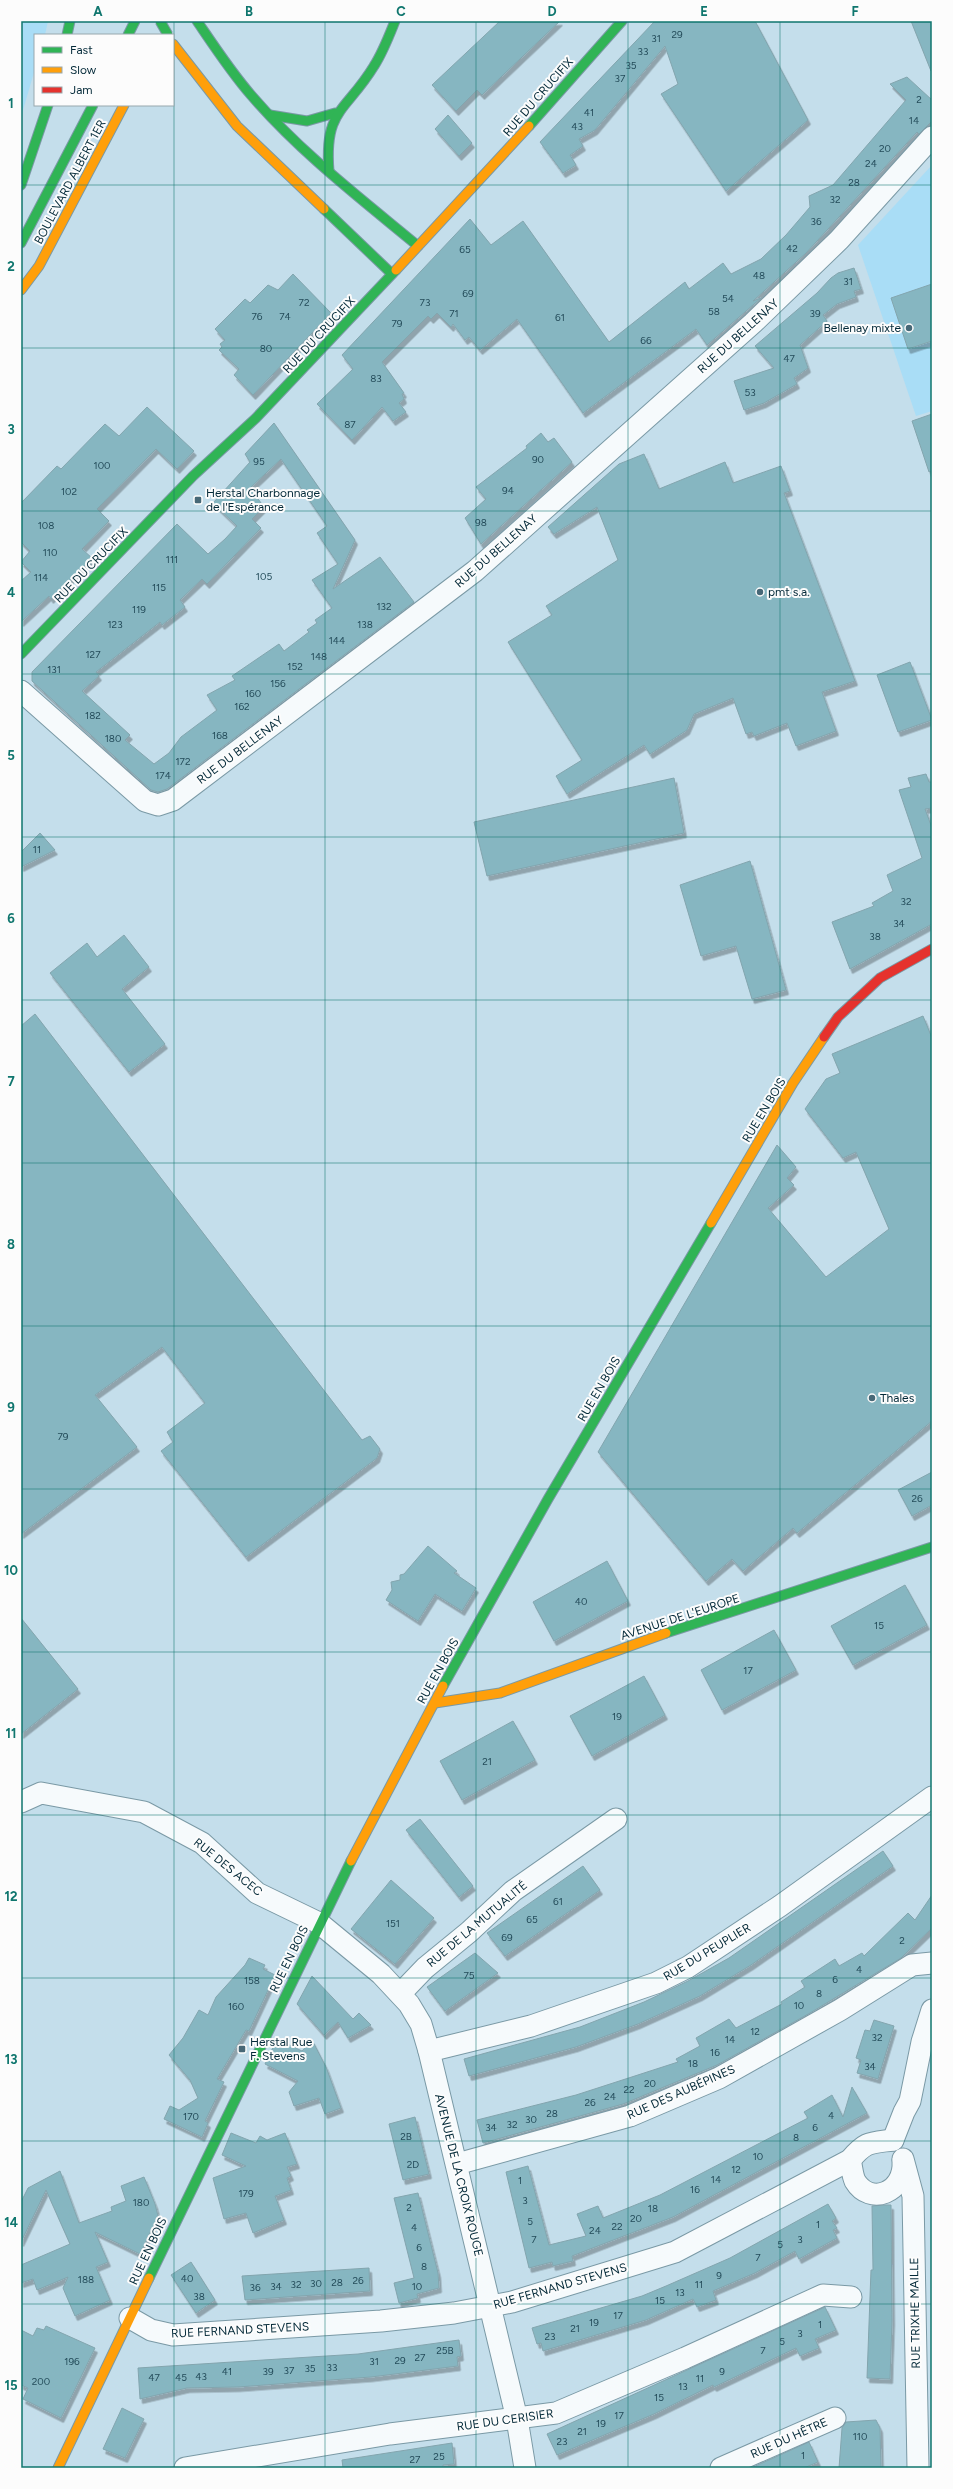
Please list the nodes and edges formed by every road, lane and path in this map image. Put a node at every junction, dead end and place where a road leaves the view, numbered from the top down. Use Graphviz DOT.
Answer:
graph roads {
  1 [pos="70,21"];
  2 [pos="135,21"];
  3 [pos="160,21"];
  4 [pos="166,21"];
  5 [pos="197,21"];
  6 [pos="385,21"];
  7 [pos="395,21"];
  8 [pos="622,21"];
  9 [pos="67,34"];
  10 [pos="128,34"];
  11 [pos="160,34"];
  12 [pos="167,34"];
  13 [pos="385,41"];
  14 [pos="174,45"];
  15 [pos="48,106"];
  16 [pos="92,106"];
  17 [pos="123,106"];
  18 [pos="336,113"];
  19 [pos="270,115"];
  20 [pos="932,137"];
  21 [pos="329,171"];
  22 [pos="21,185"];
  23 [pos="21,243"];
  24 [pos="418,246"];
  25 [pos="392,274"];
  26 [pos="21,290"];
  27 [pos="21,654"];
  28 [pos="21,691"];
  29 [pos="932,950"];
  30 [pos="932,1547"];
  31 [pos="435,1703"];
  32 [pos="932,1797"];
  33 [pos="21,1802"];
  34 [pos="616,1819"];
  35 [pos="319,1923"];
  36 [pos="932,1963"];
  37 [pos="401,1993"];
  38 [pos="932,2010"];
  39 [pos="429,2051"];
  40 [pos="893,2140"];
  41 [pos="850,2160"];
  42 [pos="903,2160"];
  43 [pos="457,2164"];
  44 [pos="851,2297"];
  45 [pos="491,2306"];
  46 [pos="130,2318"];
  47 [pos="835,2418"];
  48 [pos="517,2419"];
  49 [pos="58,2468"];
  50 [pos="185,2468"];
  51 [pos="525,2468"];
  52 [pos="721,2468"];
  53 [pos="918,2468"];
  1 -- 9 [label="street"];
  2 -- 10 [label="street"];
  3 -- 12 [label="street, bridge"];
  4 -- 11 [label="street"];
  5 -- 19 [label="street"];
  6 -- 13 [label="street"];
  7 -- 13 [label="street"];
  8 -- 24 [label="street, RUE DU CRUCIFIX"];
  13 -- 18 [label="street"];
  14 -- 25 [label="street"];
  15 -- 22 [label="street"];
  16 -- 23 [label="street, BOULEVARD ALBERT 1ER"];
  17 -- 26 [label="street, BOULEVARD ALBERT 1ER"];
  18 -- 19 [label="street"];
  18 -- 21 [label="street"];
  19 -- 21 [label="street"];
  20 -- 28 [label="street, RUE DU BELLENAY"];
  21 -- 24 [label="street"];
  24 -- 25 [label="street, RUE DU CRUCIFIX"];
  25 -- 27 [label="street, RUE DU CRUCIFIX"];
  29 -- 31 [label="street, RUE EN BOIS"];
  30 -- 31 [label="street, AVENUE DE L'EUROPE"];
  31 -- 35 [label="street, RUE EN BOIS"];
  32 -- 39 [label="street, RUE DU PEUPLIER"];
  33 -- 35 [label="street, RUE DES ACEC"];
  34 -- 37 [label="street, RUE DE LA MUTUALITÉ"];
  35 -- 37 [label="street, AVENUE DE LA CROIX ROUGE"];
  35 -- 46 [label="street, RUE EN BOIS"];
  36 -- 43 [label="street, RUE DES AUBÉPINES"];
  37 -- 39 [label="street, AVENUE DE LA CROIX ROUGE"];
  38 -- 40 [label="street"];
  39 -- 43 [label="street, AVENUE DE LA CROIX ROUGE"];
  40 -- 41 [label="street"];
  40 -- 42 [label="street"];
  41 -- 42 [label="street"];
  41 -- 45 [label="street, RUE FERNAND STEVENS"];
  42 -- 53 [label="street, RUE TRIXHE MAILLE"];
  43 -- 45 [label="street, AVENUE DE LA CROIX ROUGE"];
  44 -- 48 [label="street, RUE DU CERISIER"];
  45 -- 46 [label="street, RUE FERNAND STEVENS"];
  45 -- 48 [label="street, AVENUE DE LA CROIX ROUGE"];
  46 -- 49 [label="street, RUE EN BOIS"];
  47 -- 52 [label="street, RUE DU HÊTRE"];
  48 -- 50 [label="street, RUE DU CERISIER"];
  48 -- 51 [label="street, AVENUE DE LA CROIX ROUGE"];
}
